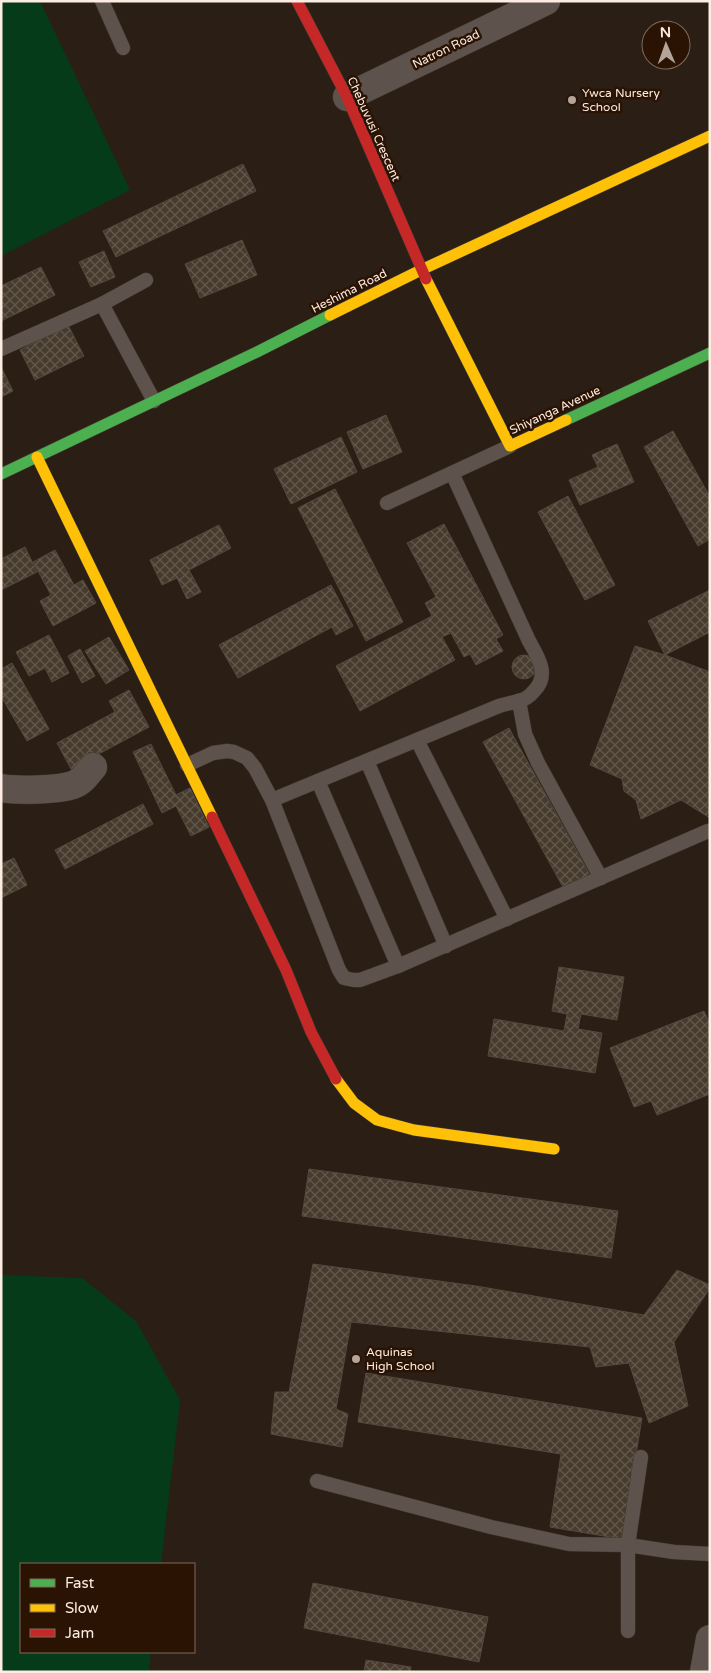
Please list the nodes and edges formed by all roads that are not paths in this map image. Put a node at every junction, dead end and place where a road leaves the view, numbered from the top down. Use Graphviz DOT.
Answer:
graph roads {
  1 [pos="297,1"];
  2 [pos="546,1"];
  3 [pos="106,3"];
  4 [pos="123,48"];
  5 [pos="347,97"];
  6 [pos="710,136"];
  7 [pos="421,270"];
  8 [pos="146,280"];
  9 [pos="102,304"];
  10 [pos="1,349"];
  11 [pos="710,353"];
  12 [pos="154,401"];
  13 [pos="510,446"];
  14 [pos="36,457"];
  15 [pos="452,473"];
  16 [pos="1,474"];
  17 [pos="387,503"];
  18 [pos="519,701"];
  19 [pos="417,740"];
  20 [pos="367,760"];
  21 [pos="187,765"];
  22 [pos="93,767"];
  23 [pos="318,781"];
  24 [pos="1,788"];
  25 [pos="272,800"];
  26 [pos="708,831"];
  27 [pos="601,878"];
  28 [pos="507,919"];
  29 [pos="446,946"];
  30 [pos="398,966"];
  31 [pos="554,1149"];
  32 [pos="641,1457"];
  33 [pos="317,1481"];
  34 [pos="628,1545"];
  35 [pos="710,1554"];
  36 [pos="628,1631"];
  37 [pos="710,1640"];
  38 [pos="704,1672"];
  1 -- 5 [label="street, Chebuvusi Crescent"];
  2 -- 5 [label="street, Natron Road"];
  3 -- 4 [label="lane"];
  5 -- 7 [label="street, Chebuvusi Crescent"];
  6 -- 7 [label="street, Heshima Road"];
  7 -- 12 [label="street, Heshima Road"];
  7 -- 13 [label="street, Shiyanga Avenue"];
  8 -- 9 [label="lane"];
  9 -- 10 [label="lane"];
  9 -- 12 [label="lane"];
  11 -- 13 [label="street, Shiyanga Avenue"];
  12 -- 14 [label="street, Heshima Road"];
  13 -- 15 [label="lane"];
  14 -- 16 [label="street, Heshima Road"];
  14 -- 21 [label="street"];
  15 -- 17 [label="lane"];
  15 -- 18 [label="lane"];
  18 -- 19 [label="lane"];
  18 -- 27 [label="lane"];
  19 -- 20 [label="lane"];
  19 -- 28 [label="lane"];
  20 -- 23 [label="lane"];
  20 -- 29 [label="lane"];
  21 -- 25 [label="lane"];
  21 -- 31 [label="street"];
  22 -- 24 [label="street"];
  23 -- 25 [label="lane"];
  23 -- 30 [label="lane"];
  25 -- 30 [label="lane"];
  26 -- 27 [label="lane"];
  27 -- 28 [label="lane"];
  28 -- 29 [label="lane"];
  29 -- 30 [label="lane"];
  32 -- 34 [label="lane"];
  33 -- 34 [label="lane"];
  34 -- 35 [label="lane"];
  34 -- 36 [label="lane"];
  37 -- 38 [label="street"];
}
